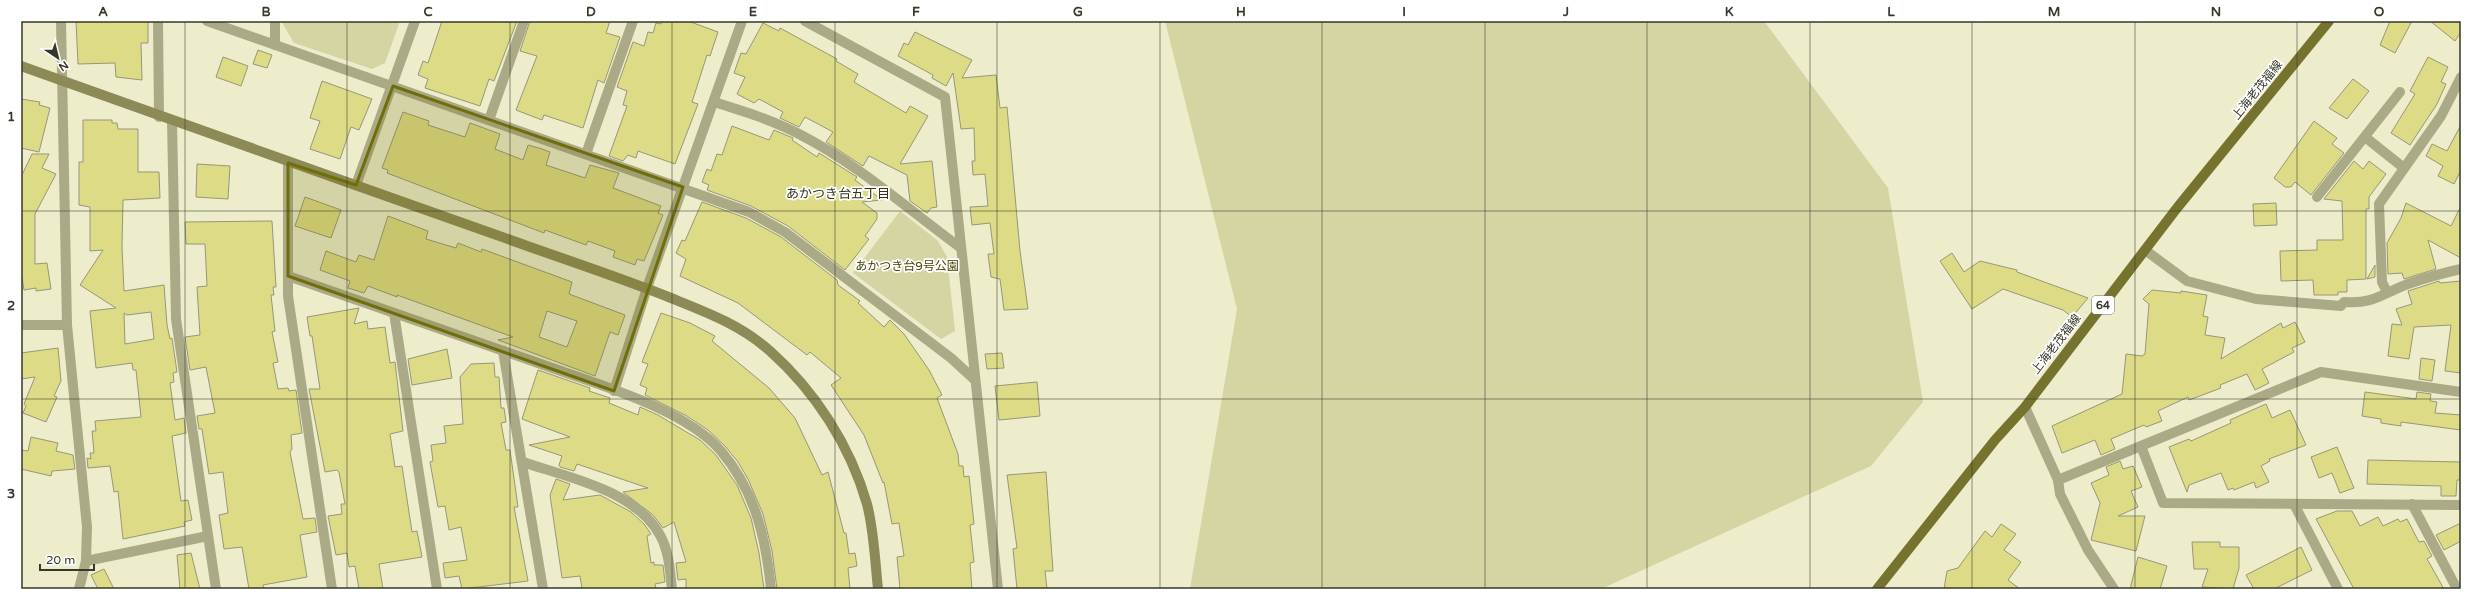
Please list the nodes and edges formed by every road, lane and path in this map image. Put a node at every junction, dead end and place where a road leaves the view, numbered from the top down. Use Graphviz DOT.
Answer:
graph roads {
  1 [pos="61,21"];
  2 [pos="158,21"];
  3 [pos="207,21"];
  4 [pos="275,21"];
  5 [pos="415,21"];
  6 [pos="524,21"];
  7 [pos="633,21"];
  8 [pos="742,21"];
  9 [pos="805,21"];
  10 [pos="2329,21"];
  11 [pos="275,45"];
  12 [pos="21,66"];
  13 [pos="2461,77"];
  14 [pos="62,81"];
  15 [pos="393,86"];
  16 [pos="2400,92"];
  17 [pos="714,102"];
  18 [pos="159,117"];
  19 [pos="489,120"];
  20 [pos="172,121"];
  21 [pos="2364,137"];
  22 [pos="586,154"];
  23 [pos="288,163"];
  24 [pos="2404,168"];
  25 [pos="356,185"];
  26 [pos="683,188"];
  27 [pos="2317,197"];
  28 [pos="961,248"];
  29 [pos="2145,250"];
  30 [pos="2461,269"];
  31 [pos="288,276"];
  32 [pos="647,288"];
  33 [pos="2386,292"];
  34 [pos="394,313"];
  35 [pos="21,325"];
  36 [pos="67,325"];
  37 [pos="503,351"];
  38 [pos="975,380"];
  39 [pos="614,391"];
  40 [pos="2461,392"];
  41 [pos="2025,407"];
  42 [pos="2141,446"];
  43 [pos="523,462"];
  44 [pos="2058,480"];
  45 [pos="2294,504"];
  46 [pos="2412,504"];
  47 [pos="2461,505"];
  48 [pos="208,536"];
  49 [pos="86,561"];
  50 [pos="79,589"];
  51 [pos="216,589"];
  52 [pos="332,589"];
  53 [pos="437,589"];
  54 [pos="543,589"];
  55 [pos="672,589"];
  56 [pos="771,589"];
  57 [pos="878,589"];
  58 [pos="998,589"];
  59 [pos="1877,589"];
  60 [pos="2114,589"];
  61 [pos="2338,589"];
  62 [pos="2457,589"];
  1 -- 14 [label="street"];
  2 -- 18 [label="street"];
  3 -- 11 [label="street"];
  4 -- 11 [label="street"];
  5 -- 15 [label="street"];
  6 -- 19 [label="street"];
  7 -- 22 [label="street"];
  8 -- 17 [label="street"];
  9 -- 28 [label="street"];
  10 -- 29 [label="main road, 上海老茂福線 / 64"];
  11 -- 15 [label="street"];
  12 -- 14 [label="street"];
  13 -- 24 [label="street"];
  14 -- 18 [label="street"];
  14 -- 36 [label="street"];
  15 -- 19 [label="street"];
  15 -- 25 [label="street"];
  16 -- 21 [label="street"];
  17 -- 26 [label="street"];
  17 -- 28 [label="street"];
  18 -- 20 [label="street"];
  19 -- 22 [label="street"];
  20 -- 23 [label="street"];
  20 -- 48 [label="street"];
  21 -- 24 [label="street"];
  21 -- 27 [label="street"];
  22 -- 26 [label="street"];
  23 -- 25 [label="street"];
  23 -- 31 [label="street"];
  24 -- 33 [label="street"];
  25 -- 32 [label="street"];
  26 -- 32 [label="street"];
  26 -- 38 [label="street"];
  28 -- 38 [label="street"];
  29 -- 33 [label="street"];
  29 -- 41 [label="main road, 上海老茂福線 / 64"];
  30 -- 33 [label="street"];
  31 -- 34 [label="street"];
  31 -- 52 [label="street"];
  32 -- 39 [label="street"];
  32 -- 57 [label="street"];
  34 -- 37 [label="street"];
  34 -- 53 [label="street"];
  35 -- 36 [label="street"];
  36 -- 49 [label="street"];
  37 -- 39 [label="street"];
  37 -- 43 [label="street"];
  38 -- 58 [label="street"];
  39 -- 56 [label="street"];
  40 -- 42 [label="street"];
  41 -- 44 [label="street"];
  41 -- 59 [label="main road, 上海老茂福線 / 64"];
  42 -- 44 [label="street"];
  42 -- 45 [label="street"];
  43 -- 54 [label="street"];
  43 -- 55 [label="street"];
  44 -- 60 [label="street"];
  45 -- 46 [label="street"];
  45 -- 61 [label="street"];
  46 -- 47 [label="street"];
  46 -- 62 [label="street"];
  48 -- 49 [label="street"];
  48 -- 51 [label="street"];
  49 -- 50 [label="street"];
}
